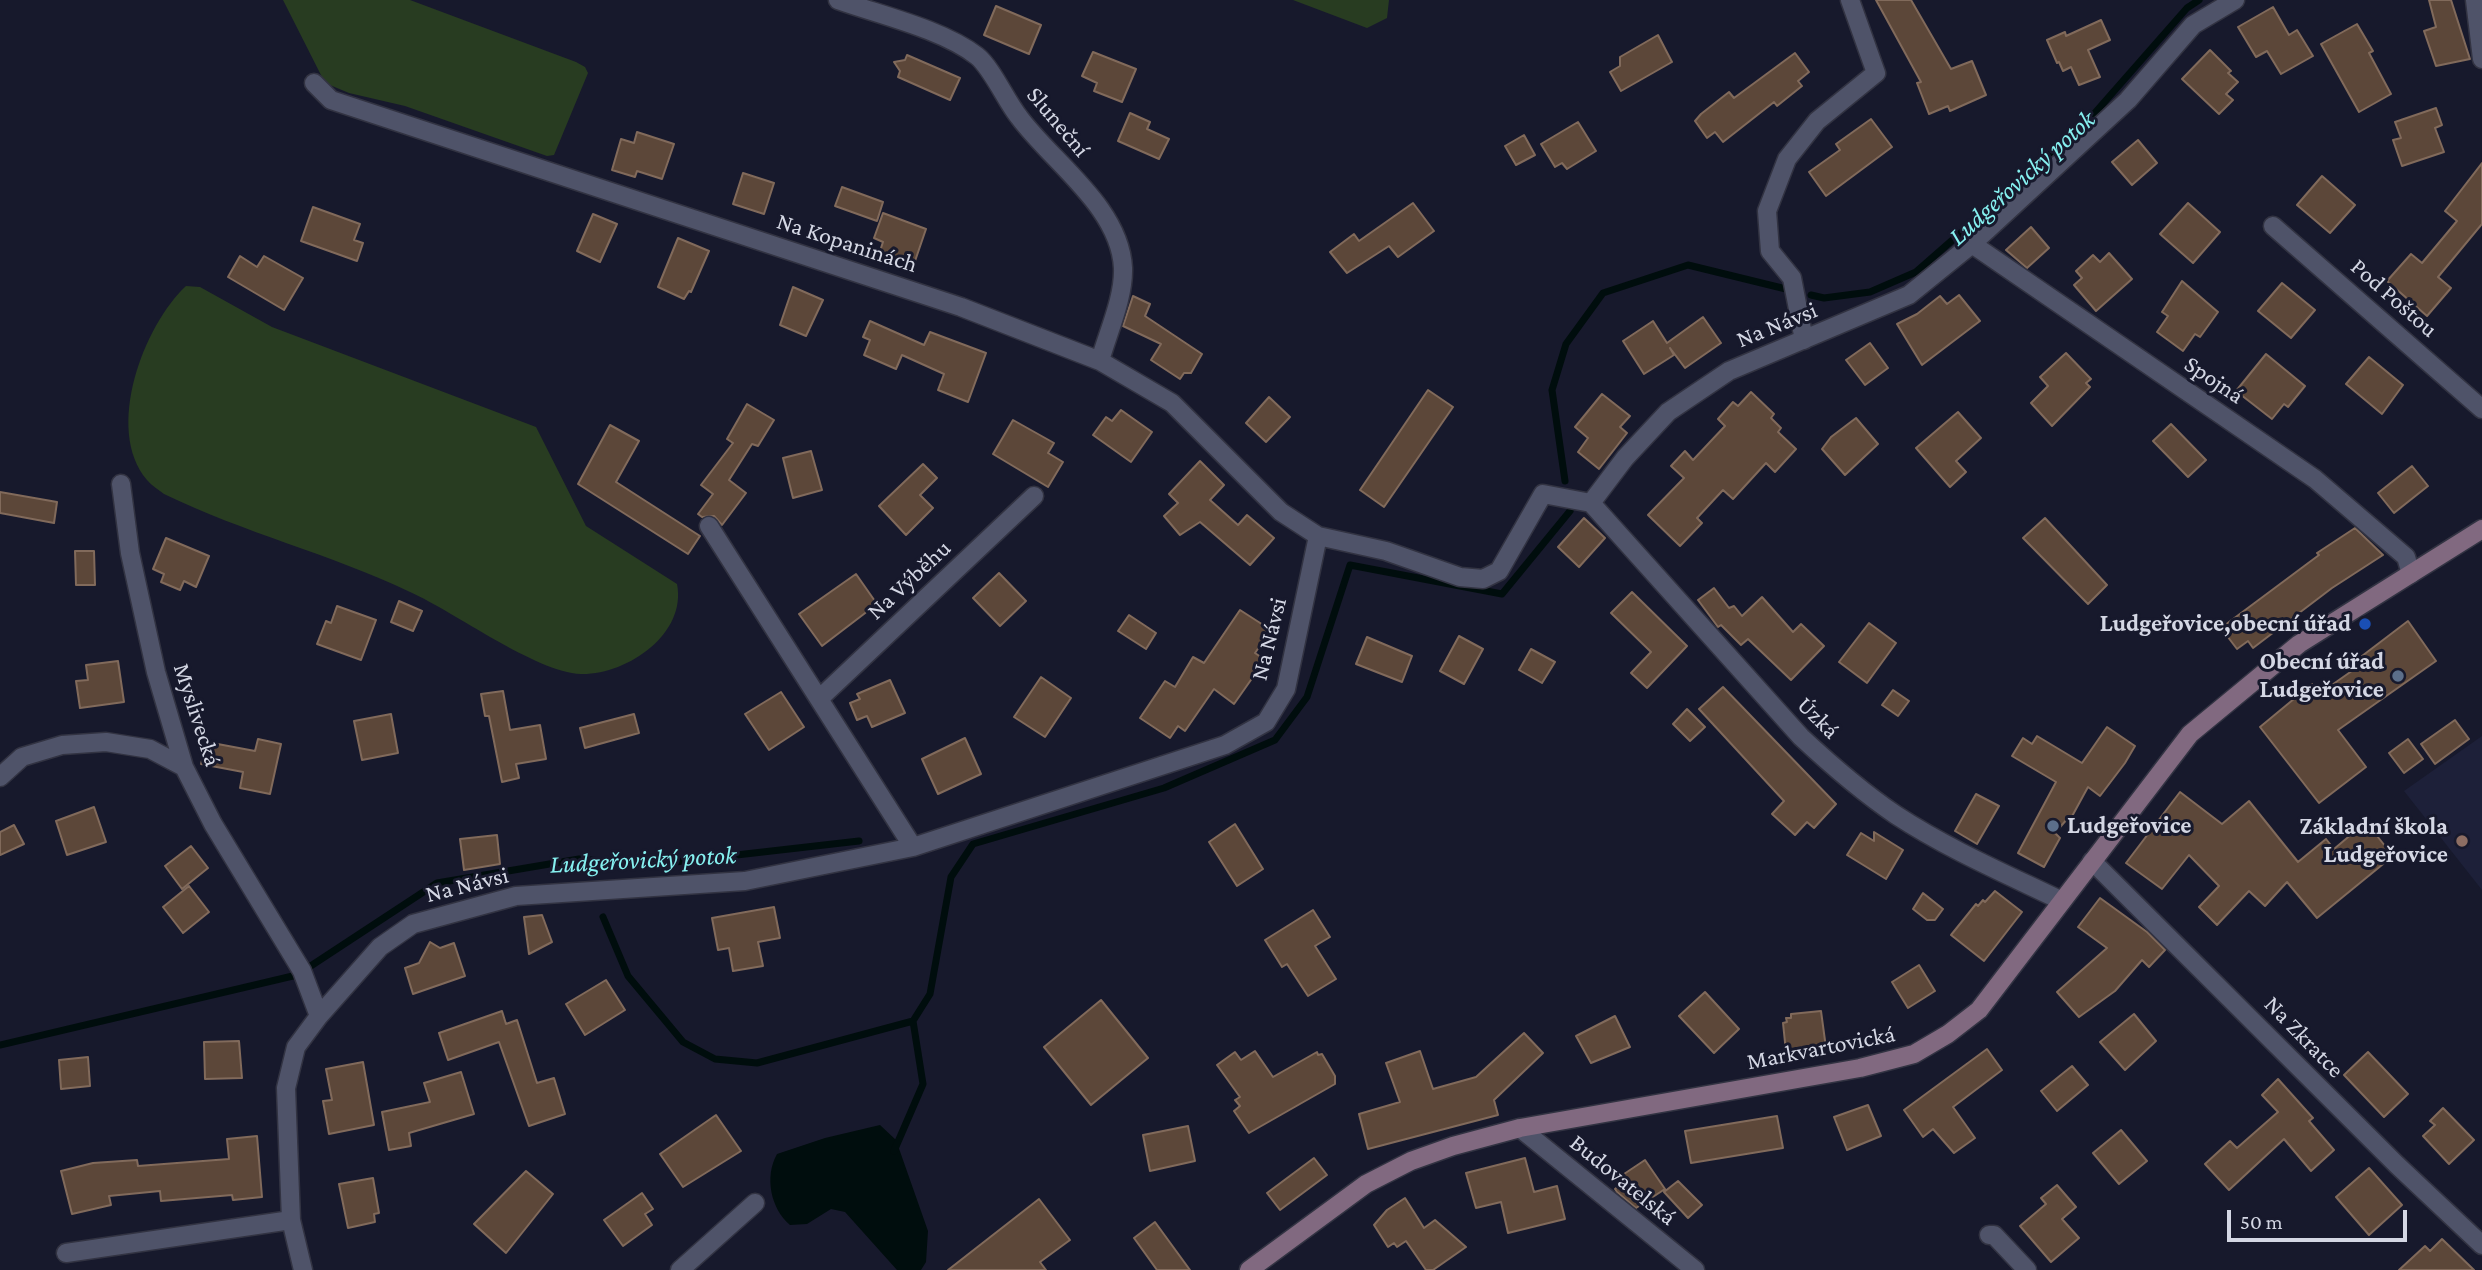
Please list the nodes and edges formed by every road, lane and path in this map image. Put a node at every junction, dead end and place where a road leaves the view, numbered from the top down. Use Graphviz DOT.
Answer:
graph roads {
  1 [pos="838,0"];
  2 [pos="1850,0"];
  3 [pos="2235,0"];
  4 [pos="2475,0"];
  5 [pos="2482,59"];
  6 [pos="314,83"];
  7 [pos="2273,226"];
  8 [pos="1972,244"];
  9 [pos="1804,340"];
  10 [pos="1100,361"];
  11 [pos="2482,409"];
  12 [pos="121,484"];
  13 [pos="1034,496"];
  14 [pos="1591,503"];
  15 [pos="709,526"];
  16 [pos="2482,529"];
  17 [pos="1318,536"];
  18 [pos="2411,574"];
  19 [pos="819,699"];
  20 [pos="184,767"];
  21 [pos="0,777"];
  22 [pos="914,846"];
  23 [pos="2092,861"];
  24 [pos="2062,901"];
  25 [pos="319,1016"];
  26 [pos="1520,1128"];
  27 [pos="755,1203"];
  28 [pos="291,1220"];
  29 [pos="1989,1235"];
  30 [pos="2482,1245"];
  31 [pos="66,1253"];
  32 [pos="303,1270"];
  33 [pos="680,1270"];
  34 [pos="1249,1270"];
  35 [pos="1695,1270"];
  36 [pos="2027,1270"];
  1 -- 10 [label="street, Sluneční"];
  2 -- 9 [label="street"];
  3 -- 8 [label="street, Na Návsi"];
  4 -- 5 [label="street"];
  6 -- 10 [label="street, Na Kopaninách"];
  7 -- 11 [label="street, Pod Poštou"];
  8 -- 9 [label="street, Na Návsi"];
  8 -- 18 [label="street, Spojná"];
  9 -- 14 [label="street, Na Návsi"];
  10 -- 17 [label="street, Na Kopaninách"];
  12 -- 20 [label="street, Myslivecká"];
  13 -- 19 [label="street, Na Výběhu"];
  14 -- 17 [label="street"];
  14 -- 24 [label="street, Úzká"];
  15 -- 19 [label="street"];
  16 -- 18 [label="street, Markvartovická"];
  17 -- 22 [label="street, Na Návsi"];
  18 -- 23 [label="street, Markvartovická"];
  19 -- 22 [label="street"];
  20 -- 21 [label="street"];
  20 -- 25 [label="street, Myslivecká"];
  22 -- 25 [label="street, Na Návsi"];
  23 -- 24 [label="street, Markvartovická"];
  23 -- 30 [label="street, Na Zkratce"];
  24 -- 26 [label="street, Markvartovická"];
  25 -- 28 [label="street, Na Návsi"];
  26 -- 34 [label="street, Markvartovická"];
  26 -- 35 [label="street, Budovatelská"];
  27 -- 33 [label="street"];
  28 -- 31 [label="street"];
  28 -- 32 [label="street, Na Návsi"];
  29 -- 36 [label="street"];
}
